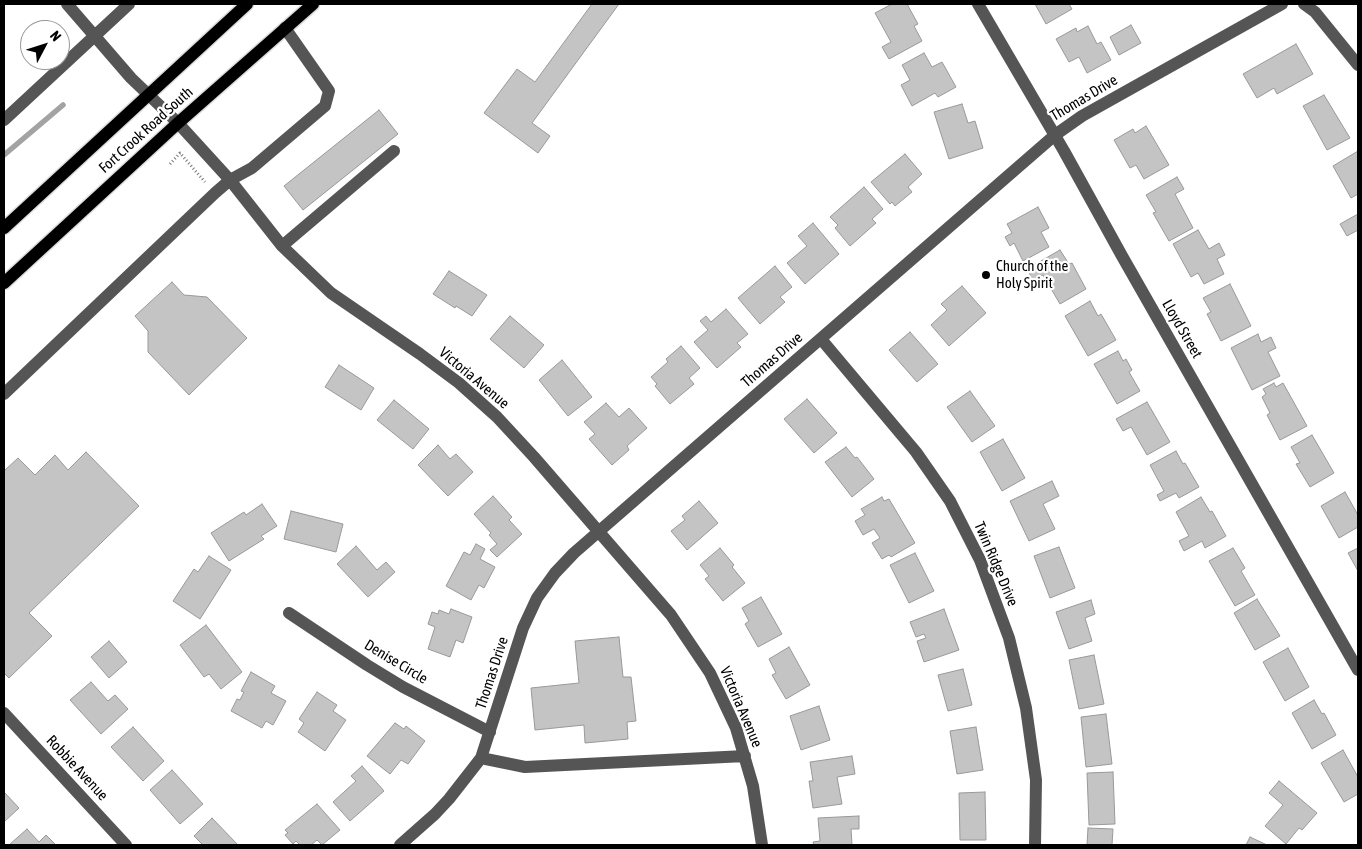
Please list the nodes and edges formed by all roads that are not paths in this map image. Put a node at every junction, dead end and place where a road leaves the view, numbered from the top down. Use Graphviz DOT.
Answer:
graph roads {
  1 [pos="66,4"];
  2 [pos="129,4"];
  3 [pos="247,4"];
  4 [pos="313,4"];
  5 [pos="978,4"];
  6 [pos="1282,4"];
  7 [pos="1304,4"];
  8 [pos="285,28"];
  9 [pos="94,36"];
  10 [pos="1358,65"];
  11 [pos="150,95"];
  12 [pos="4,120"];
  13 [pos="178,123"];
  14 [pos="1054,135"];
  15 [pos="394,151"];
  16 [pos="230,180"];
  17 [pos="4,228"];
  18 [pos="282,246"];
  19 [pos="4,283"];
  20 [pos="821,339"];
  21 [pos="4,394"];
  22 [pos="598,533"];
  23 [pos="289,613"];
  24 [pos="1358,670"];
  25 [pos="4,713"];
  26 [pos="490,732"];
  27 [pos="745,756"];
  28 [pos="481,758"];
  29 [pos="126,845"];
  30 [pos="400,845"];
  31 [pos="762,845"];
  32 [pos="1035,845"];
  1 -- 9 [label="street, Victoria Avenue"];
  2 -- 9 [label="street"];
  3 -- 11 [label="main road, Fort Crook Road South"];
  4 -- 8 [label="main road, Fort Crook Road South"];
  5 -- 14 [label="street, Lloyd Street"];
  6 -- 14 [label="street, Thomas Drive"];
  7 -- 10 [label="street"];
  8 -- 13 [label="main road, Fort Crook Road South"];
  8 -- 16 [label="street"];
  9 -- 11 [label="street, Victoria Avenue"];
  9 -- 12 [label="street"];
  11 -- 13 [label="street, Victoria Avenue"];
  11 -- 17 [label="main road, Fort Crook Road South"];
  13 -- 16 [label="street, Victoria Avenue"];
  13 -- 19 [label="main road, Fort Crook Road South"];
  14 -- 20 [label="street, Thomas Drive"];
  14 -- 24 [label="street, Lloyd Street"];
  15 -- 18 [label="street"];
  16 -- 18 [label="street, Victoria Avenue"];
  16 -- 21 [label="street"];
  18 -- 22 [label="street, Victoria Avenue"];
  20 -- 22 [label="street, Thomas Drive"];
  20 -- 32 [label="street, Twin Ridge Drive"];
  22 -- 26 [label="street, Thomas Drive"];
  22 -- 27 [label="street, Victoria Avenue"];
  23 -- 26 [label="street, Denise Circle"];
  25 -- 29 [label="street, Robbie Avenue"];
  26 -- 28 [label="street, Thomas Drive"];
  27 -- 28 [label="street"];
  27 -- 31 [label="street, Victoria Avenue"];
  28 -- 30 [label="street, Thomas Drive"];
}
